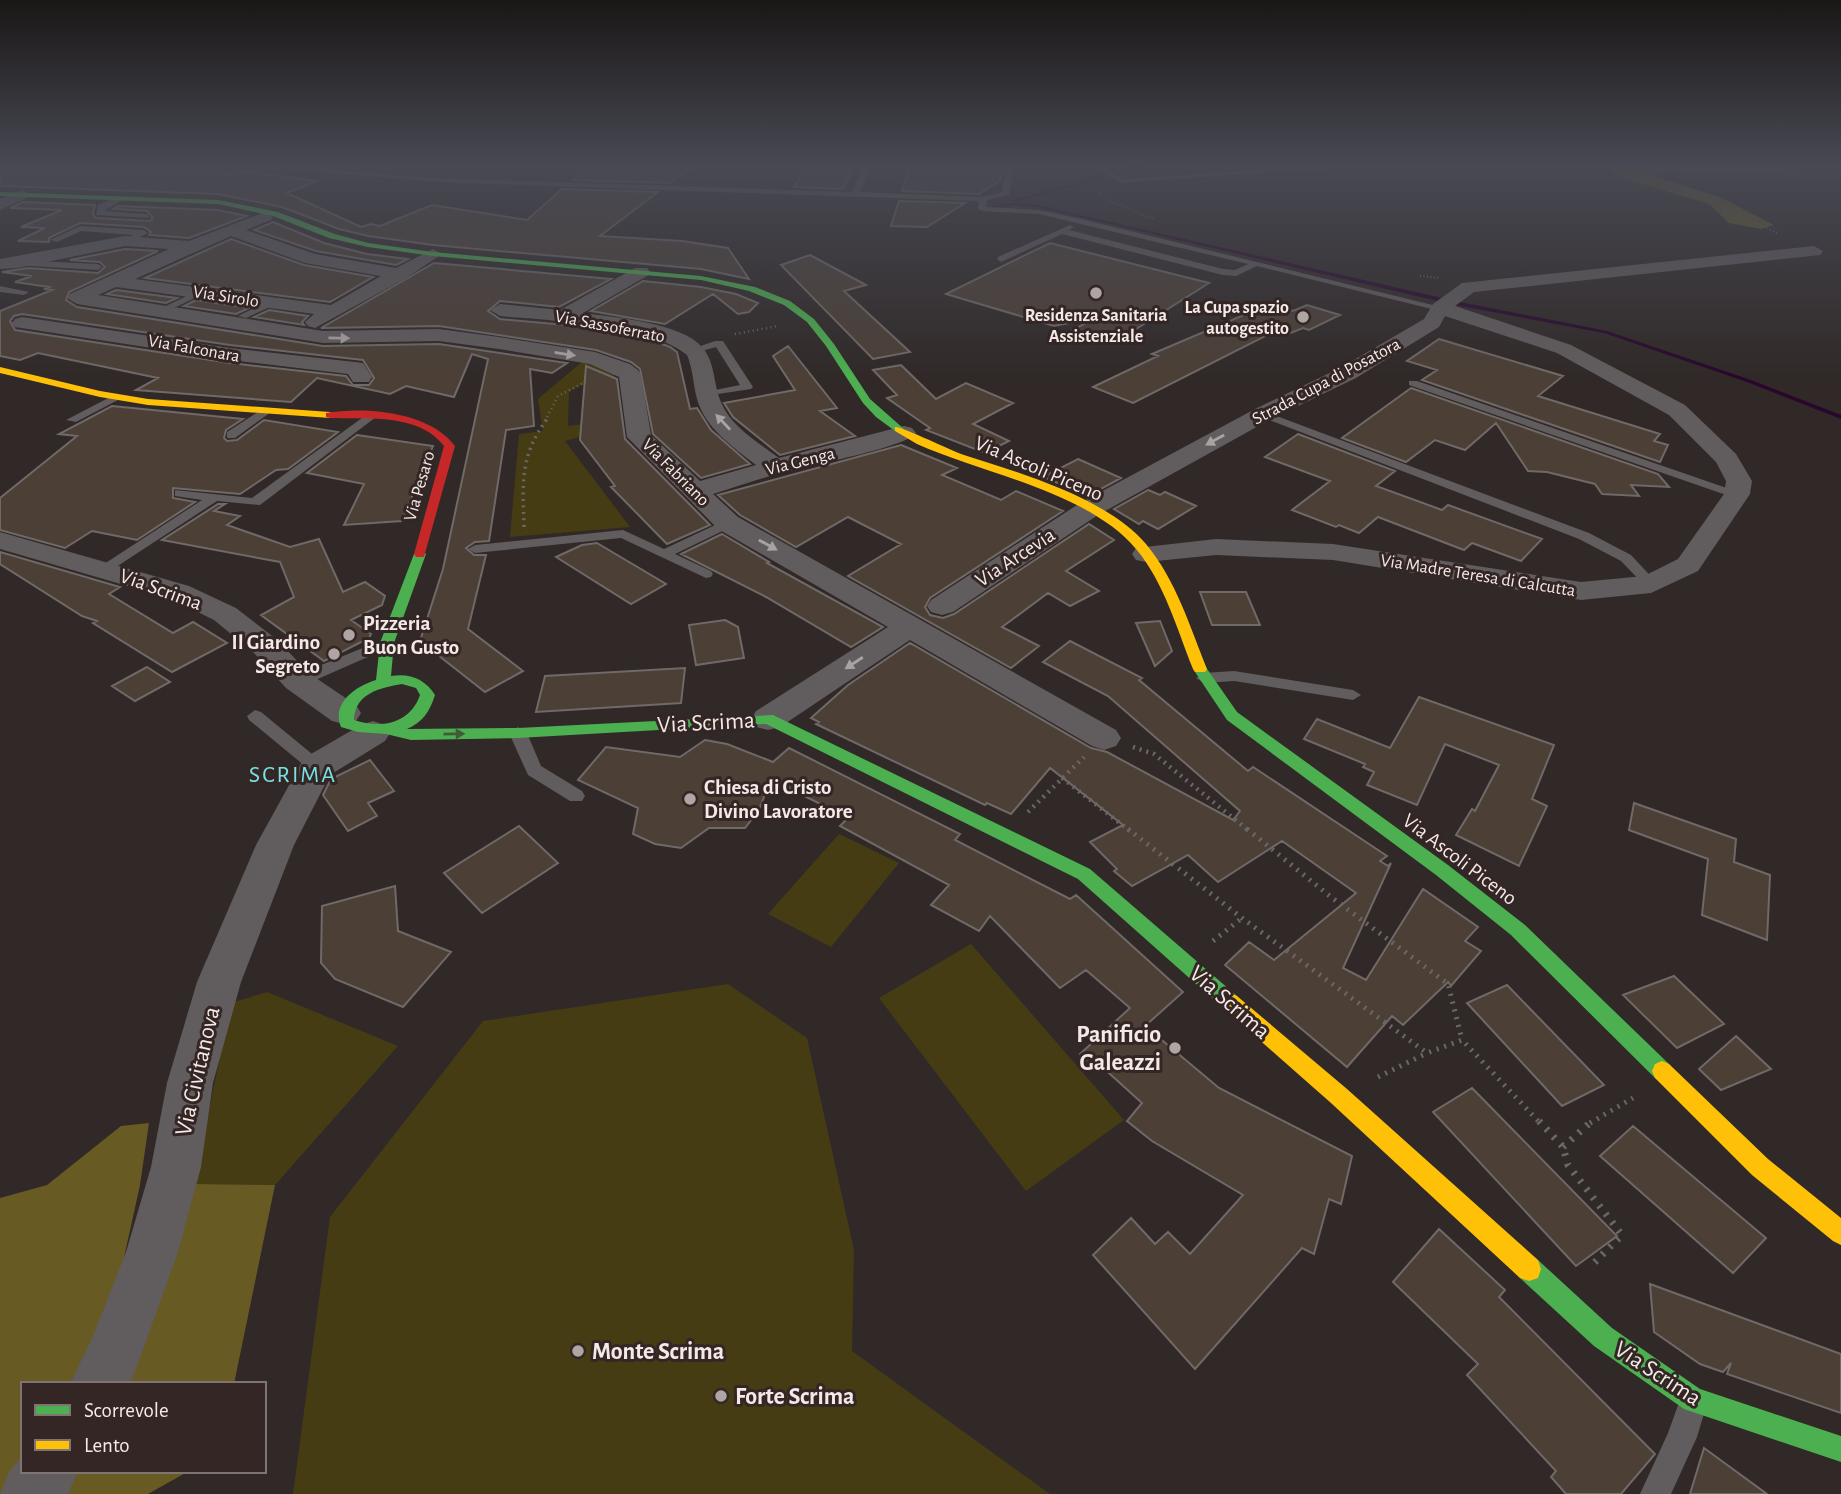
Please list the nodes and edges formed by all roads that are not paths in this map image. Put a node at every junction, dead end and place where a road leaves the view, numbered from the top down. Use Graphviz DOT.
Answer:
graph roads {
  1 [pos="61,237"];
  2 [pos="135,237"];
  3 [pos="214,237"];
  4 [pos="249,237"];
  5 [pos="337,237"];
  6 [pos="1050,237"];
  7 [pos="1084,237"];
  8 [pos="1147,237"];
  9 [pos="54,240"];
  10 [pos="125,241"];
  11 [pos="191,246"];
  12 [pos="1814,251"];
  13 [pos="433,254"];
  14 [pos="1001,259"];
  15 [pos="8,263"];
  16 [pos="1257,263"];
  17 [pos="98,267"];
  18 [pos="641,272"];
  19 [pos="400,274"];
  20 [pos="117,282"];
  21 [pos="0,289"];
  22 [pos="24,292"];
  23 [pos="202,292"];
  24 [pos="78,298"];
  25 [pos="271,303"];
  26 [pos="1446,303"];
  27 [pos="171,306"];
  28 [pos="500,310"];
  29 [pos="334,312"];
  30 [pos="566,315"];
  31 [pos="243,316"];
  32 [pos="22,323"];
  33 [pos="0,331"];
  34 [pos="294,334"];
  35 [pos="692,348"];
  36 [pos="0,370"];
  37 [pos="361,377"];
  38 [pos="1412,383"];
  39 [pos="709,394"];
  40 [pos="116,397"];
  41 [pos="265,412"];
  42 [pos="1263,414"];
  43 [pos="370,417"];
  44 [pos="72,420"];
  45 [pos="904,433"];
  46 [pos="231,435"];
  47 [pos="774,467"];
  48 [pos="695,491"];
  49 [pos="180,493"];
  50 [pos="1737,494"];
  51 [pos="213,498"];
  52 [pos="1089,509"];
  53 [pos="728,523"];
  54 [pos="0,540"];
  55 [pos="475,549"];
  56 [pos="664,554"];
  57 [pos="1146,554"];
  58 [pos="105,568"];
  59 [pos="706,574"];
  60 [pos="1651,584"];
  61 [pos="942,606"];
  62 [pos="911,626"];
  63 [pos="387,643"];
  64 [pos="403,678"];
  65 [pos="1204,678"];
  66 [pos="298,681"];
  67 [pos="363,695"];
  68 [pos="1353,695"];
  69 [pos="255,716"];
  70 [pos="466,718"];
  71 [pos="768,719"];
  72 [pos="381,732"];
  73 [pos="518,733"];
  74 [pos="1104,738"];
  75 [pos="317,767"];
  76 [pos="576,796"];
  77 [pos="1841,1233"];
  78 [pos="100,1382"];
  79 [pos="1693,1400"];
  80 [pos="1841,1449"];
  81 [pos="47,1473"];
  82 [pos="31,1494"];
  83 [pos="1655,1494"];
  1 -- 9 [label="lane"];
  2 -- 10 [label="lane"];
  3 -- 11 [label="street, Via Falconara"];
  4 -- 19 [label="street"];
  5 -- 13 [label="street, Via Ascoli Piceno"];
  6 -- 14 [label="lane"];
  7 -- 16 [label="lane"];
  8 -- 16 [label="lane"];
  10 -- 11 [label="street"];
  10 -- 15 [label="street"];
  11 -- 20 [label="street, Via Falconara"];
  12 -- 26 [label="street, Strada Cupa di Posatora"];
  13 -- 18 [label="street, Via Ascoli Piceno"];
  13 -- 19 [label="street"];
  15 -- 17 [label="lane"];
  16 -- 26 [label="lane"];
  18 -- 30 [label="street"];
  18 -- 45 [label="street, Via Ascoli Piceno"];
  19 -- 29 [label="street"];
  20 -- 23 [label="street, Via Sirolo"];
  20 -- 24 [label="street, Via Falconara"];
  21 -- 22 [label="lane"];
  23 -- 25 [label="street, Via Sirolo"];
  23 -- 27 [label="lane"];
  24 -- 32 [label="street, Via Falconara"];
  24 -- 34 [label="street, Via Fabriano"];
  25 -- 29 [label="street, Via Sirolo"];
  25 -- 31 [label="lane"];
  26 -- 42 [label="street, Strada Cupa di Posatora"];
  26 -- 50 [label="street"];
  28 -- 30 [label="street, Via Sassoferrato"];
  29 -- 34 [label="street"];
  30 -- 35 [label="street, Via Sassoferrato"];
  32 -- 33 [label="street, Via Falconara"];
  32 -- 37 [label="street, Via Falconara"];
  34 -- 48 [label="street, Via Fabriano, one-way"];
  35 -- 39 [label="street, Via Sassoferrato"];
  35 -- 39 [label="lane"];
  36 -- 40 [label="street, Via Pesaro"];
  38 -- 50 [label="lane"];
  47 -- 39 [label="street, Via Sassoferrato, one-way"];
  40 -- 41 [label="street, Via Pesaro"];
  40 -- 44 [label="lane"];
  41 -- 43 [label="street, Via Pesaro"];
  41 -- 46 [label="lane"];
  42 -- 52 [label="street, Strada Cupa di Posatora, one-way"];
  42 -- 60 [label="lane"];
  43 -- 51 [label="lane"];
  43 -- 63 [label="street, Via Pesaro"];
  45 -- 47 [label="street, Via Genga"];
  45 -- 52 [label="street, Via Ascoli Piceno"];
  47 -- 48 [label="street, Via Genga"];
  48 -- 53 [label="street, Via Fabriano"];
  49 -- 51 [label="lane"];
  50 -- 60 [label="street, Via Madre Teresa di Calcutta"];
  51 -- 58 [label="lane"];
  52 -- 57 [label="street, Via Ascoli Piceno"];
  52 -- 61 [label="street, Via Arcevia"];
  53 -- 56 [label="lane"];
  53 -- 62 [label="street, Via Fabriano, one-way"];
  54 -- 58 [label="street, Via Scrima"];
  55 -- 56 [label="lane"];
  56 -- 59 [label="lane"];
  57 -- 60 [label="street, Via Madre Teresa di Calcutta"];
  57 -- 65 [label="street, Via Ascoli Piceno"];
  58 -- 66 [label="street, Via Scrima"];
  62 -- 71 [label="street, one-way"];
  62 -- 74 [label="street, Via Fabriano"];
  63 -- 64 [label="street"];
  63 -- 66 [label="lane"];
  63 -- 67 [label="street"];
  64 -- 67 [label="street"];
  64 -- 72 [label="street"];
  65 -- 68 [label="lane"];
  65 -- 77 [label="street, Via Ascoli Piceno"];
  66 -- 67 [label="street, Via Scrima"];
  67 -- 72 [label="street"];
  69 -- 75 [label="lane"];
  70 -- 73 [label="street"];
  71 -- 73 [label="street, Via Scrima"];
  71 -- 79 [label="street, Via Scrima"];
  72 -- 73 [label="street, Via Scrima, one-way"];
  72 -- 75 [label="street"];
  73 -- 76 [label="lane"];
  75 -- 78 [label="street, Via Civitanova"];
  79 -- 80 [label="street, Via Scrima"];
  79 -- 83 [label="lane"];
  81 -- 82 [label="street"];
}
